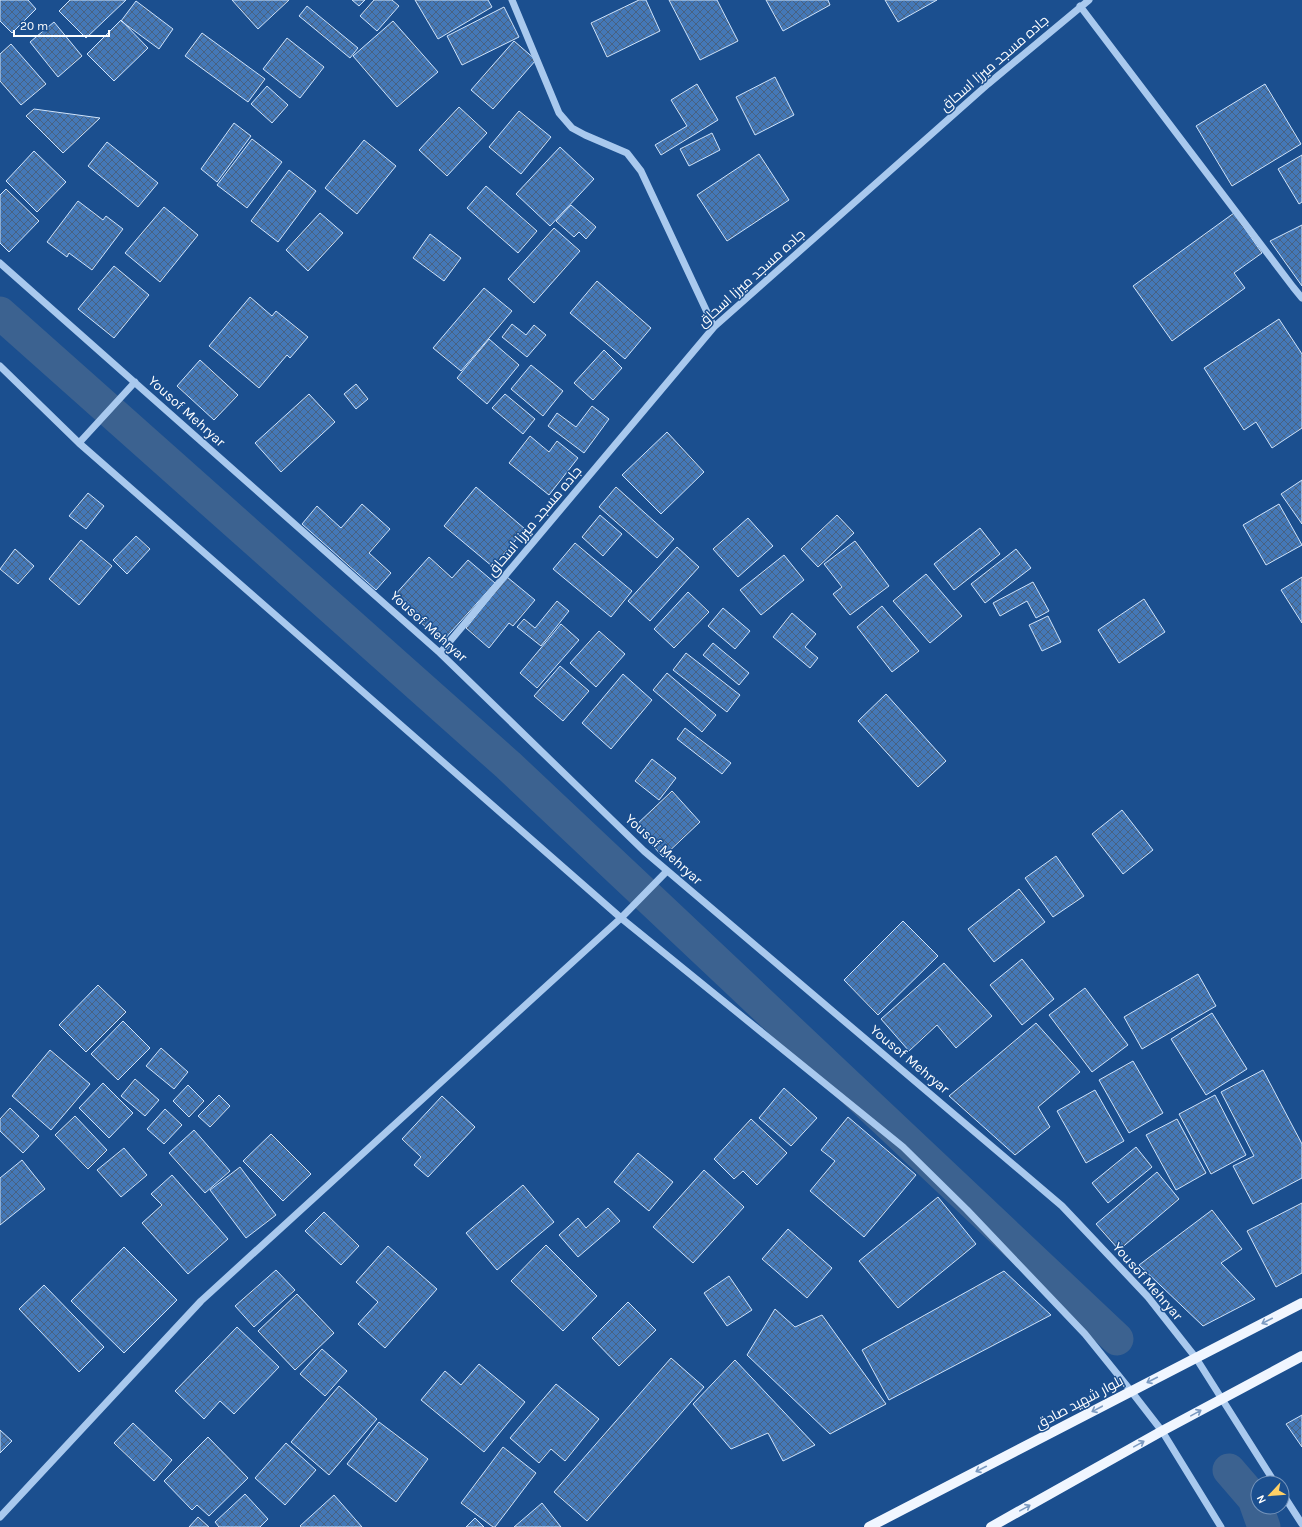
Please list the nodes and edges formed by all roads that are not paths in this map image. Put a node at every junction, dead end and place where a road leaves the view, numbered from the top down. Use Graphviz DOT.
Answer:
graph roads {
  1 [pos="512,0"];
  2 [pos="1089,0"];
  3 [pos="1080,6"];
  4 [pos="0,263"];
  5 [pos="1302,298"];
  6 [pos="714,326"];
  7 [pos="0,366"];
  8 [pos="135,382"];
  9 [pos="79,443"];
  10 [pos="440,653"];
  11 [pos="667,871"];
  12 [pos="621,918"];
  13 [pos="1302,1303"];
  14 [pos="1302,1356"];
  15 [pos="1196,1358"];
  16 [pos="1131,1391"];
  17 [pos="1221,1399"];
  18 [pos="1162,1431"];
  19 [pos="1270,1475"];
  20 [pos="1290,1505"];
  21 [pos="0,1517"];
  22 [pos="1302,1524"];
  23 [pos="869,1527"];
  24 [pos="991,1527"];
  25 [pos="1220,1527"];
  1 -- 6 [label="street"];
  2 -- 3 [label="street, جاده مسجد ميرزا اسحاق"];
  3 -- 5 [label="street"];
  3 -- 6 [label="street, جاده مسجد ميرزا اسحاق"];
  4 -- 8 [label="street, Yousof Mehryar"];
  6 -- 10 [label="street, جاده مسجد ميرزا اسحاق"];
  7 -- 9 [label="street"];
  8 -- 9 [label="street"];
  8 -- 10 [label="street, Yousof Mehryar"];
  9 -- 12 [label="street"];
  10 -- 11 [label="street, Yousof Mehryar"];
  11 -- 12 [label="street"];
  11 -- 15 [label="street, Yousof Mehryar"];
  12 -- 16 [label="street"];
  12 -- 21 [label="street"];
  13 -- 15 [label="main road, بلوار شهید صادق, one-way"];
  14 -- 17 [label="main road"];
  15 -- 16 [label="main road, بلوار شهید صادق, one-way"];
  15 -- 17 [label="street, Yousof Mehryar"];
  16 -- 18 [label="street"];
  16 -- 23 [label="main road, بلوار شهید صادق, one-way"];
  18 -- 17 [label="main road, one-way"];
  17 -- 19 [label="street, Yousof Mehryar"];
  24 -- 18 [label="main road, one-way"];
  18 -- 25 [label="street"];
  20 -- 22 [label="street"];
}
